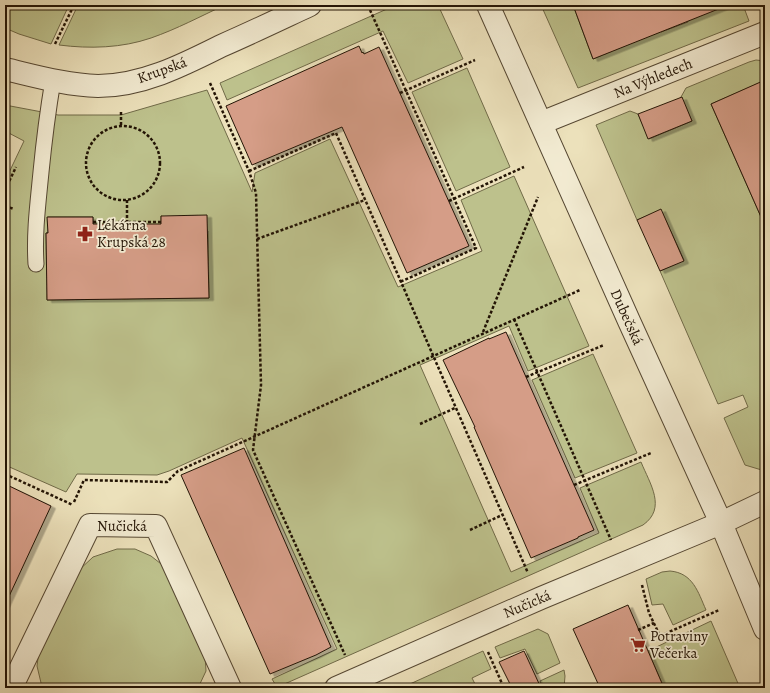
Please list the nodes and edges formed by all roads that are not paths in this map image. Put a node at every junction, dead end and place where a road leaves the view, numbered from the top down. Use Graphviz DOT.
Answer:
graph roads {
  1 [pos="310,5"];
  2 [pos="488,5"];
  3 [pos="765,33"];
  4 [pos="5,68"];
  5 [pos="53,80"];
  6 [pos="541,123"];
  7 [pos="36,264"];
  8 [pos="765,502"];
  9 [pos="721,523"];
  10 [pos="765,629"];
  11 [pos="11,688"];
  12 [pos="230,688"];
  13 [pos="336,688"];
  1 -- 5 [label="street, Krupská"];
  2 -- 6 [label="street, Dubečská"];
  3 -- 6 [label="street, Na Výhledech"];
  4 -- 5 [label="street, Krupská"];
  5 -- 7 [label="lane"];
  6 -- 9 [label="street, Dubečská"];
  8 -- 9 [label="street, Nučická"];
  9 -- 10 [label="street, Dubečská"];
  9 -- 13 [label="street, Nučická"];
  11 -- 12 [label="street, Nučická"];
}
